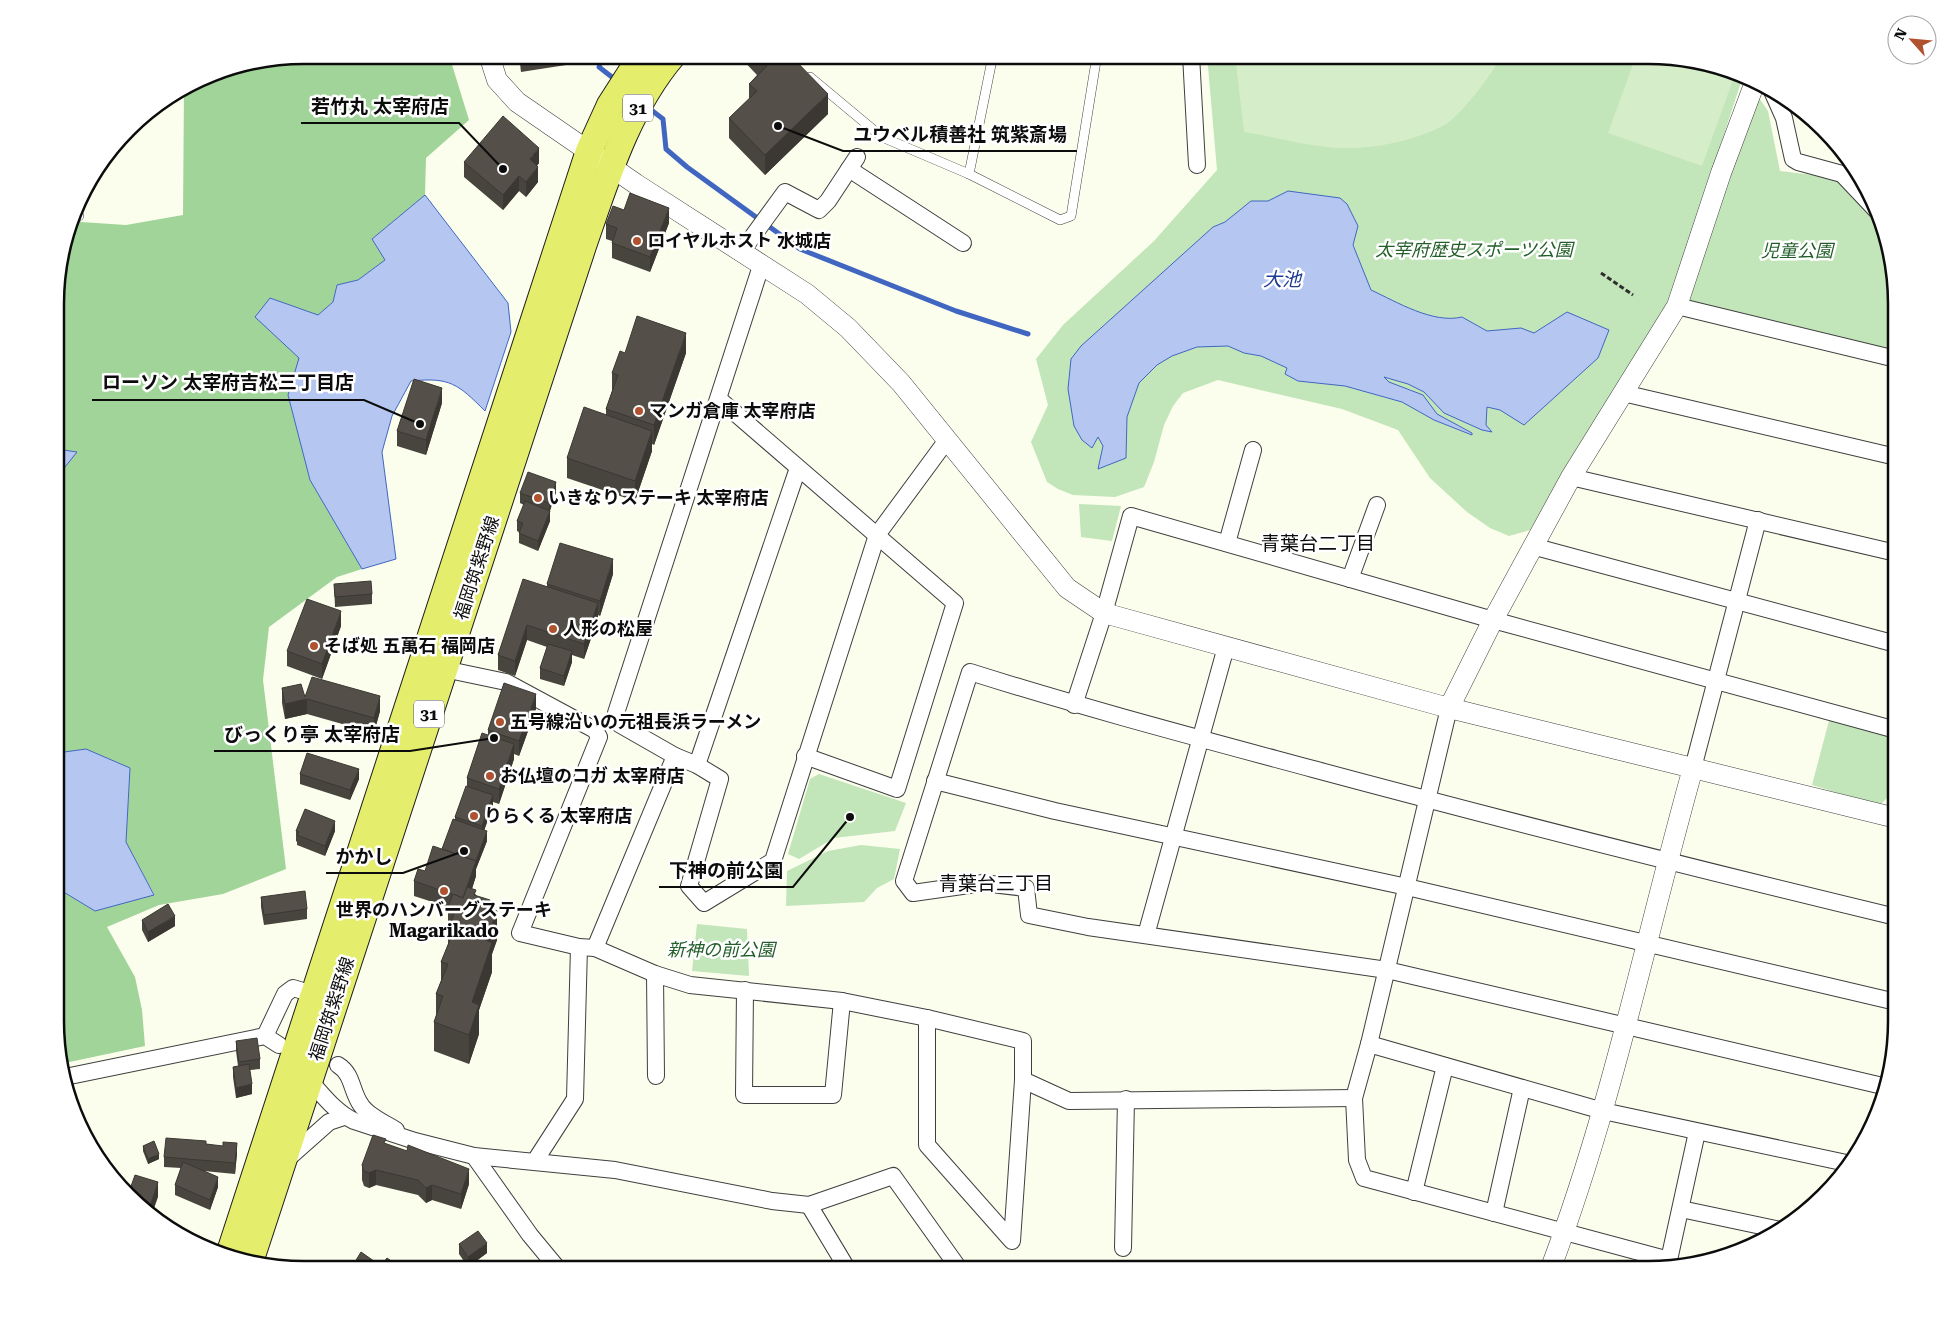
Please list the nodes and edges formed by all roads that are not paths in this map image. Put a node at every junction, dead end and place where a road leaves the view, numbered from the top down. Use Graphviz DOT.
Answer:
graph roads {
  1 [pos="492,64"];
  2 [pos="636,64"];
  3 [pos="665,64"];
  4 [pos="991,64"];
  5 [pos="1096,64"];
  6 [pos="1191,64"];
  7 [pos="800,69"];
  8 [pos="1753,87"];
  9 [pos="1776,101"];
  10 [pos="589,150"];
  11 [pos="1197,165"];
  12 [pos="612,166"];
  13 [pos="1849,173"];
  14 [pos="969,174"];
  15 [pos="963,243"];
  16 [pos="742,251"];
  17 [pos="762,266"];
  18 [pos="1677,306"];
  19 [pos="1888,358"];
  20 [pos="1623,392"];
  21 [pos="720,400"];
  22 [pos="947,440"];
  23 [pos="1253,450"];
  24 [pos="1888,455"];
  25 [pos="798,468"];
  26 [pos="1571,477"];
  27 [pos="1377,505"];
  28 [pos="1758,520"];
  29 [pos="877,535"];
  30 [pos="1227,543"];
  31 [pos="1532,546"];
  32 [pos="1888,551"];
  33 [pos="1350,579"];
  34 [pos="1737,602"];
  35 [pos="1104,613"];
  36 [pos="1493,620"];
  37 [pos="1888,642"];
  38 [pos="1226,647"];
  39 [pos="444,669"];
  40 [pos="1716,679"];
  41 [pos="1074,704"];
  42 [pos="1449,708"];
  43 [pos="1888,728"];
  44 [pos="1200,738"];
  45 [pos="674,756"];
  46 [pos="804,756"];
  47 [pos="697,765"];
  48 [pos="1693,768"];
  49 [pos="935,780"];
  50 [pos="1428,799"];
  51 [pos="1888,816"];
  52 [pos="1172,838"];
  53 [pos="1666,862"];
  54 [pos="1407,887"];
  55 [pos="1888,915"];
  56 [pos="1146,935"];
  57 [pos="1646,943"];
  58 [pos="579,947"];
  59 [pos="596,948"];
  60 [pos="1387,970"];
  61 [pos="655,974"];
  62 [pos="745,990"];
  63 [pos="313,994"];
  64 [pos="1888,1000"];
  65 [pos="842,1001"];
  66 [pos="927,1018"];
  67 [pos="1626,1026"];
  68 [pos="1369,1044"];
  69 [pos="338,1065"];
  70 [pos="1445,1066"];
  71 [pos="70,1076"];
  72 [pos="656,1076"];
  73 [pos="309,1080"];
  74 [pos="1023,1080"];
  75 [pos="1880,1085"];
  76 [pos="1522,1088"];
  77 [pos="1354,1098"];
  78 [pos="1126,1099"];
  79 [pos="1603,1111"];
  80 [pos="344,1117"];
  81 [pos="1697,1132"];
  82 [pos="415,1141"];
  83 [pos="474,1156"];
  84 [pos="535,1161"];
  85 [pos="1843,1162"];
  86 [pos="282,1164"];
  87 [pos="1414,1192"];
  88 [pos="809,1205"];
  89 [pos="1681,1208"];
  90 [pos="1494,1213"];
  91 [pos="1770,1228"];
  92 [pos="1565,1232"];
  93 [pos="1123,1248"];
  94 [pos="231,1250"];
  95 [pos="252,1256"];
  96 [pos="1671,1260"];
  97 [pos="552,1261"];
  98 [pos="843,1261"];
  99 [pos="954,1261"];
  100 [pos="1554,1261"];
  101 [pos="1660,1261"];
  1 -- 10 [label="street"];
  2 -- 10 [label="main road, 福岡筑紫野線 / 31"];
  3 -- 12 [label="main road, 福岡筑紫野線 / 31"];
  4 -- 14 [label="lane"];
  5 -- 14 [label="lane"];
  6 -- 11 [label="street"];
  7 -- 14 [label="lane"];
  8 -- 18 [label="street"];
  9 -- 13 [label="street"];
  10 -- 12 [label="street"];
  10 -- 63 [label="main road, 福岡筑紫野線 / 31"];
  12 -- 16 [label="street"];
  12 -- 39 [label="main road, 福岡筑紫野線 / 31"];
  15 -- 16 [label="street"];
  16 -- 17 [label="street"];
  17 -- 21 [label="street"];
  17 -- 22 [label="street"];
  18 -- 19 [label="street"];
  18 -- 20 [label="street"];
  20 -- 24 [label="street"];
  20 -- 26 [label="street"];
  21 -- 25 [label="street"];
  21 -- 45 [label="street"];
  22 -- 29 [label="street"];
  22 -- 35 [label="street"];
  23 -- 30 [label="street"];
  25 -- 29 [label="street"];
  25 -- 47 [label="street"];
  26 -- 28 [label="street"];
  26 -- 31 [label="street"];
  27 -- 33 [label="street"];
  28 -- 32 [label="street"];
  28 -- 34 [label="street"];
  29 -- 46 [label="street"];
  29 -- 46 [label="street"];
  30 -- 33 [label="street"];
  30 -- 35 [label="street"];
  31 -- 34 [label="street"];
  31 -- 36 [label="street"];
  33 -- 36 [label="street"];
  34 -- 37 [label="street"];
  34 -- 40 [label="street"];
  35 -- 38 [label="street"];
  35 -- 41 [label="street"];
  36 -- 40 [label="street"];
  36 -- 42 [label="street"];
  38 -- 42 [label="street"];
  38 -- 44 [label="street"];
  39 -- 58 [label="street"];
  39 -- 73 [label="main road, 福岡筑紫野線 / 31"];
  40 -- 43 [label="street"];
  40 -- 48 [label="street"];
  41 -- 44 [label="street"];
  41 -- 49 [label="street"];
  42 -- 48 [label="street"];
  42 -- 50 [label="street"];
  44 -- 50 [label="street"];
  44 -- 52 [label="street"];
  45 -- 47 [label="street"];
  45 -- 59 [label="street"];
  46 -- 47 [label="street"];
  48 -- 51 [label="street"];
  48 -- 53 [label="street"];
  49 -- 52 [label="street"];
  49 -- 56 [label="street"];
  50 -- 53 [label="street"];
  50 -- 54 [label="street"];
  52 -- 54 [label="street"];
  52 -- 56 [label="street"];
  53 -- 55 [label="street"];
  53 -- 57 [label="street"];
  54 -- 57 [label="street"];
  54 -- 60 [label="street"];
  56 -- 60 [label="street"];
  57 -- 64 [label="street"];
  57 -- 67 [label="street"];
  58 -- 59 [label="street"];
  58 -- 84 [label="street"];
  59 -- 61 [label="street"];
  60 -- 67 [label="street"];
  60 -- 68 [label="street"];
  61 -- 62 [label="street"];
  61 -- 72 [label="street"];
  62 -- 65 [label="street"];
  62 -- 65 [label="street"];
  63 -- 71 [label="street"];
  63 -- 94 [label="main road, 福岡筑紫野線 / 31"];
  65 -- 66 [label="street"];
  66 -- 74 [label="street"];
  66 -- 74 [label="street"];
  67 -- 75 [label="street"];
  67 -- 79 [label="street"];
  68 -- 70 [label="street"];
  68 -- 77 [label="street"];
  69 -- 82 [label="street"];
  70 -- 76 [label="street"];
  70 -- 87 [label="street"];
  73 -- 80 [label="street"];
  73 -- 86 [label="main road, 福岡筑紫野線 / 31"];
  74 -- 78 [label="street"];
  76 -- 79 [label="street"];
  76 -- 90 [label="street"];
  77 -- 78 [label="street"];
  77 -- 87 [label="street"];
  78 -- 93 [label="street"];
  79 -- 81 [label="street"];
  79 -- 92 [label="street"];
  80 -- 82 [label="street"];
  80 -- 86 [label="street"];
  81 -- 85 [label="street"];
  81 -- 89 [label="street"];
  82 -- 83 [label="street"];
  83 -- 84 [label="street"];
  83 -- 97 [label="street"];
  84 -- 88 [label="street"];
  86 -- 95 [label="main road, 福岡筑紫野線 / 31"];
  87 -- 90 [label="street"];
  88 -- 98 [label="street"];
  88 -- 99 [label="street"];
  89 -- 91 [label="street"];
  89 -- 96 [label="street"];
  90 -- 92 [label="street"];
  92 -- 100 [label="street"];
  92 -- 101 [label="street"];
}
